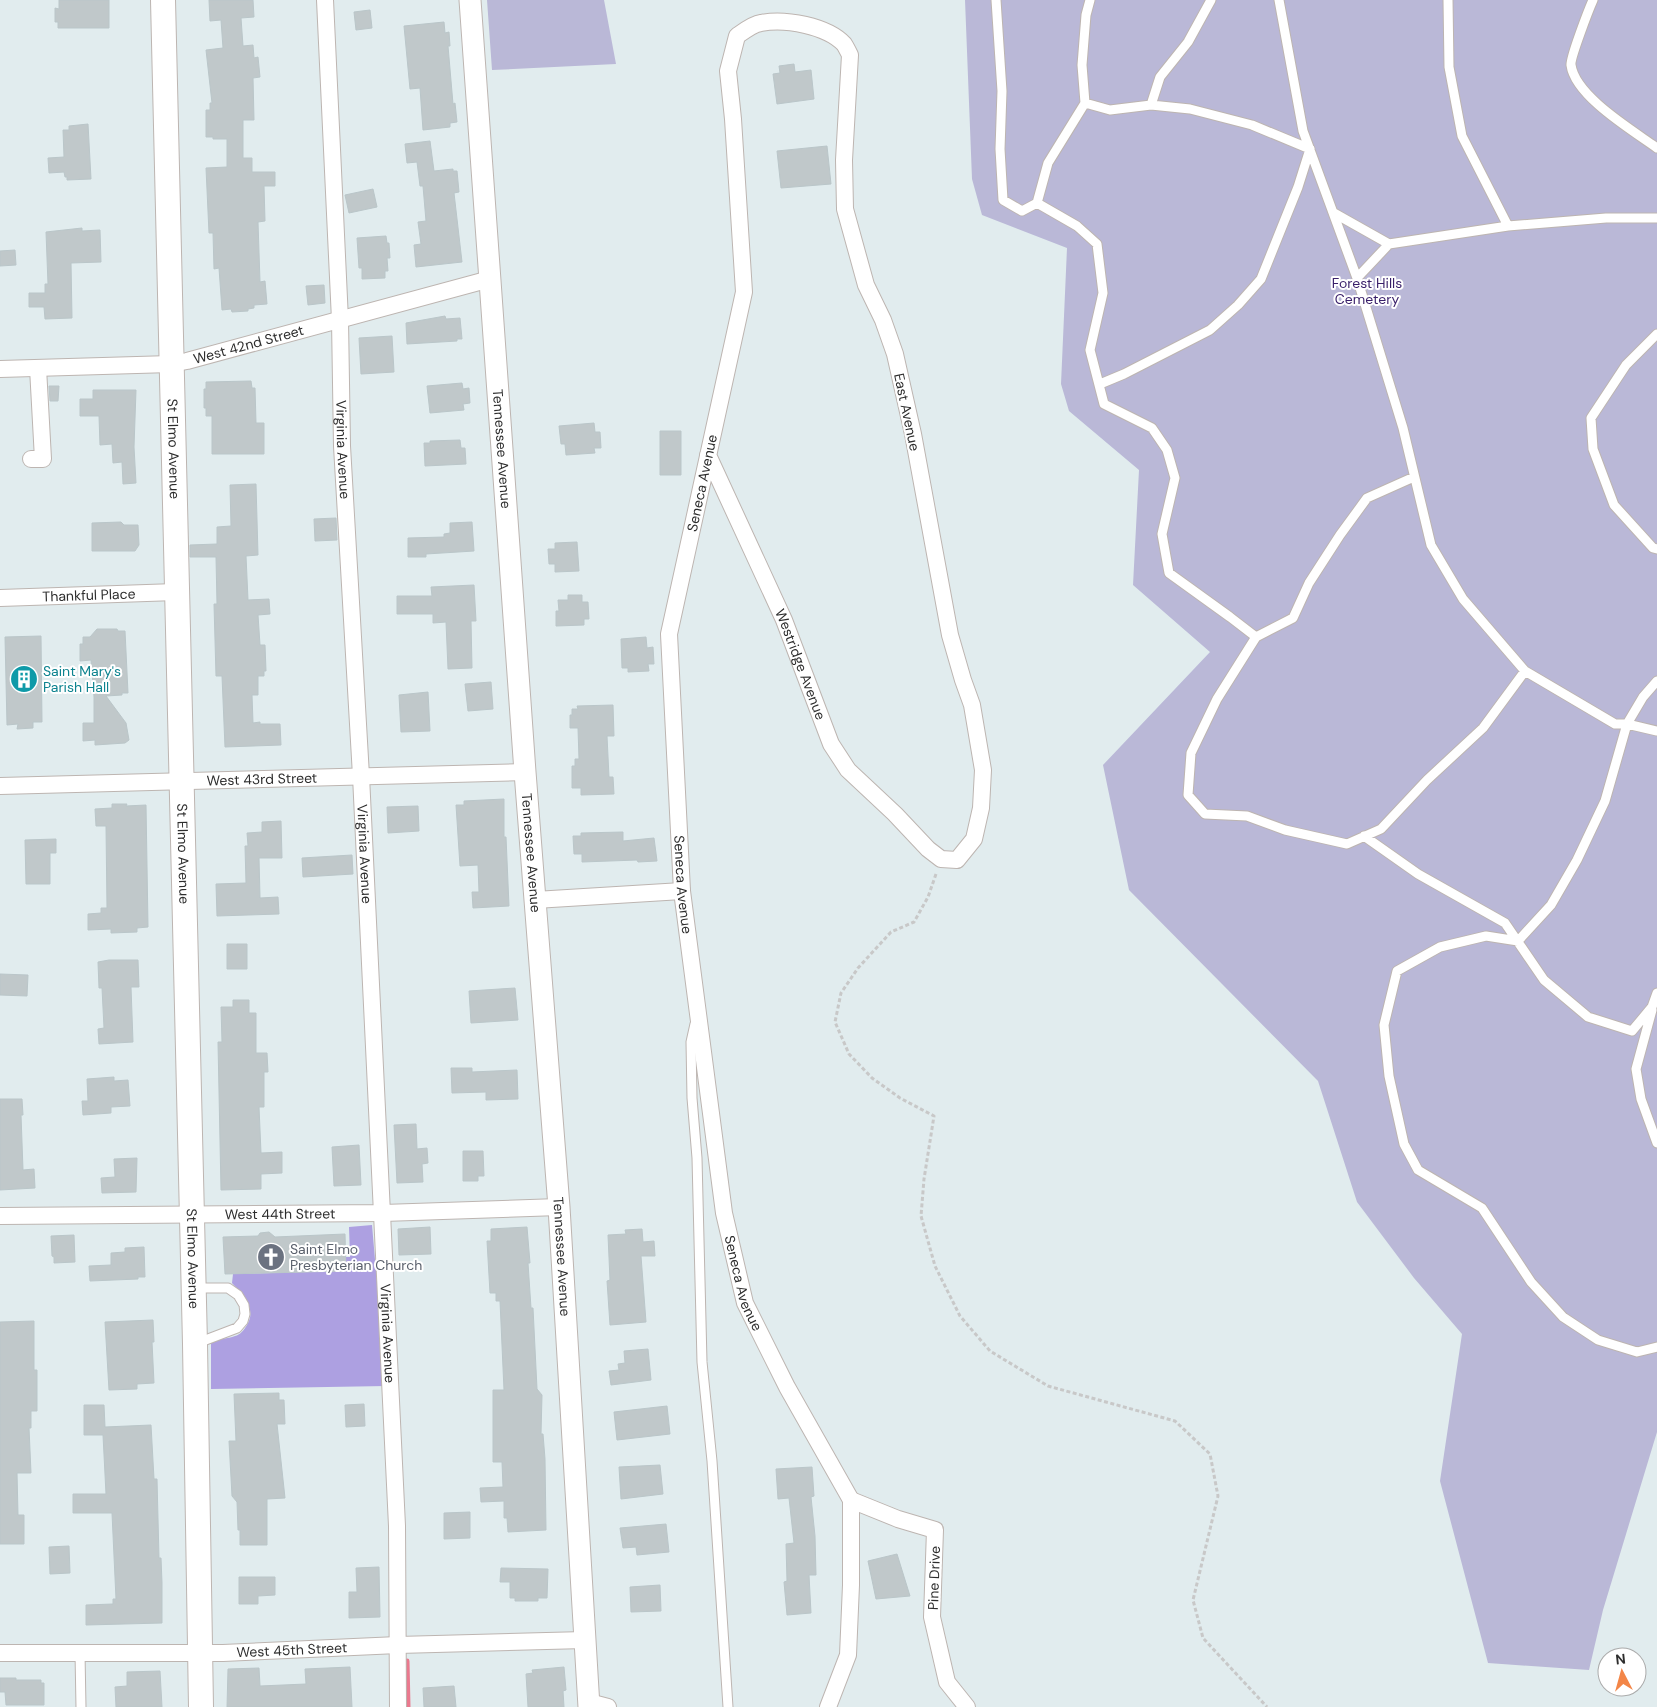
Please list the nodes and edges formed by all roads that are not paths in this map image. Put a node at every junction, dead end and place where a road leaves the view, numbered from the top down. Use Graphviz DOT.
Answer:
graph roads {
  1 [pos="163,0"];
  2 [pos="325,0"];
  3 [pos="470,0"];
  4 [pos="996,0"];
  5 [pos="1090,0"];
  6 [pos="1211,0"];
  7 [pos="1279,0"];
  8 [pos="1448,0"];
  9 [pos="1592,0"];
  10 [pos="737,36"];
  11 [pos="1085,103"];
  12 [pos="1151,105"];
  13 [pos="1657,148"];
  14 [pos="1310,149"];
  15 [pos="1037,203"];
  16 [pos="1334,213"];
  17 [pos="1657,218"];
  18 [pos="1508,226"];
  19 [pos="1389,244"];
  20 [pos="1357,278"];
  21 [pos="490,279"];
  22 [pos="340,320"];
  23 [pos="1657,334"];
  24 [pos="171,364"];
  25 [pos="38,368"];
  26 [pos="0,369"];
  27 [pos="1100,384"];
  28 [pos="708,455"];
  29 [pos="31,459"];
  30 [pos="1414,477"];
  31 [pos="1657,549"];
  32 [pos="176,592"];
  33 [pos="0,598"];
  34 [pos="1256,637"];
  35 [pos="1525,671"];
  36 [pos="1657,681"];
  37 [pos="1627,724"];
  38 [pos="1657,731"];
  39 [pos="525,772"];
  40 [pos="361,775"];
  41 [pos="181,780"];
  42 [pos="0,786"];
  43 [pos="1364,836"];
  44 [pos="928,849"];
  45 [pos="682,891"];
  46 [pos="535,900"];
  47 [pos="1518,941"];
  48 [pos="1657,993"];
  49 [pos="1652,1008"];
  50 [pos="698,1013"];
  51 [pos="1657,1143"];
  52 [pos="559,1208"];
  53 [pos="383,1213"];
  54 [pos="192,1214"];
  55 [pos="0,1216"];
  56 [pos="193,1288"];
  57 [pos="195,1344"];
  58 [pos="1657,1347"];
  59 [pos="851,1500"];
  60 [pos="585,1640"];
  61 [pos="398,1644"];
  62 [pos="199,1652"];
  63 [pos="0,1653"];
  64 [pos="80,1653"];
  65 [pos="595,1705"];
  66 [pos="81,1707"];
  67 [pos="201,1707"];
  68 [pos="398,1707"];
  69 [pos="728,1707"];
  70 [pos="828,1707"];
  71 [pos="967,1707"];
  1 -- 24 [label="main road, St Elmo Avenue"];
  2 -- 22 [label="street, Virginia Avenue"];
  3 -- 21 [label="street, Tennessee Avenue"];
  4 -- 15 [label="lane"];
  5 -- 11 [label="lane"];
  6 -- 12 [label="lane"];
  7 -- 14 [label="lane"];
  8 -- 18 [label="lane"];
  9 -- 13 [label="lane"];
  10 -- 28 [label="street, Seneca Avenue"];
  10 -- 44 [label="street, East Avenue"];
  11 -- 12 [label="lane"];
  11 -- 15 [label="lane"];
  12 -- 14 [label="lane"];
  14 -- 16 [label="lane"];
  14 -- 27 [label="lane"];
  15 -- 27 [label="lane"];
  16 -- 19 [label="lane"];
  16 -- 20 [label="lane"];
  17 -- 18 [label="lane"];
  18 -- 19 [label="lane"];
  19 -- 20 [label="lane"];
  20 -- 30 [label="lane"];
  21 -- 22 [label="street, West 42nd Street"];
  21 -- 39 [label="street, Tennessee Avenue"];
  22 -- 24 [label="street, West 42nd Street"];
  22 -- 40 [label="street, Virginia Avenue"];
  23 -- 31 [label="lane"];
  24 -- 25 [label="street, West 42nd Street"];
  24 -- 32 [label="main road, St Elmo Avenue"];
  25 -- 26 [label="street, West 42nd Street"];
  25 -- 29 [label="street"];
  27 -- 34 [label="lane"];
  28 -- 44 [label="street, Westridge Avenue"];
  28 -- 45 [label="street, Seneca Avenue"];
  30 -- 34 [label="lane"];
  30 -- 35 [label="lane"];
  32 -- 33 [label="street, Thankful Place"];
  32 -- 41 [label="main road, St Elmo Avenue"];
  34 -- 43 [label="lane"];
  35 -- 37 [label="lane"];
  35 -- 43 [label="lane"];
  36 -- 37 [label="lane"];
  37 -- 38 [label="lane"];
  37 -- 47 [label="lane"];
  39 -- 40 [label="street, West 43rd Street"];
  39 -- 46 [label="street, Tennessee Avenue"];
  40 -- 41 [label="street, West 43rd Street"];
  40 -- 53 [label="street, Virginia Avenue"];
  41 -- 42 [label="street, West 43rd Street"];
  41 -- 54 [label="main road, St Elmo Avenue"];
  43 -- 47 [label="lane"];
  45 -- 46 [label="street"];
  45 -- 50 [label="street, Seneca Avenue"];
  46 -- 52 [label="street, Tennessee Avenue"];
  47 -- 49 [label="lane"];
  47 -- 58 [label="lane"];
  48 -- 49 [label="lane"];
  49 -- 51 [label="lane"];
  50 -- 59 [label="street, Seneca Avenue"];
  50 -- 69 [label="lane"];
  52 -- 53 [label="street, West 44th Street"];
  52 -- 60 [label="street, Tennessee Avenue"];
  53 -- 54 [label="street, West 44th Street"];
  53 -- 61 [label="street, Virginia Avenue"];
  54 -- 55 [label="street, West 44th Street"];
  54 -- 56 [label="main road, St Elmo Avenue"];
  56 -- 57 [label="main road, St Elmo Avenue"];
  56 -- 57 [label="lane"];
  57 -- 62 [label="main road, St Elmo Avenue"];
  59 -- 70 [label="street, Seneca Avenue"];
  59 -- 71 [label="street, Pine Drive"];
  60 -- 61 [label="street, West 45th Street"];
  60 -- 65 [label="street, Tennessee Avenue"];
  61 -- 62 [label="street, West 45th Street"];
  61 -- 68 [label="street, Virginia Avenue"];
  62 -- 64 [label="street, West 45th Street"];
  62 -- 67 [label="main road, St Elmo Avenue"];
  63 -- 64 [label="street, West 45th Street"];
  64 -- 66 [label="lane"];
}
